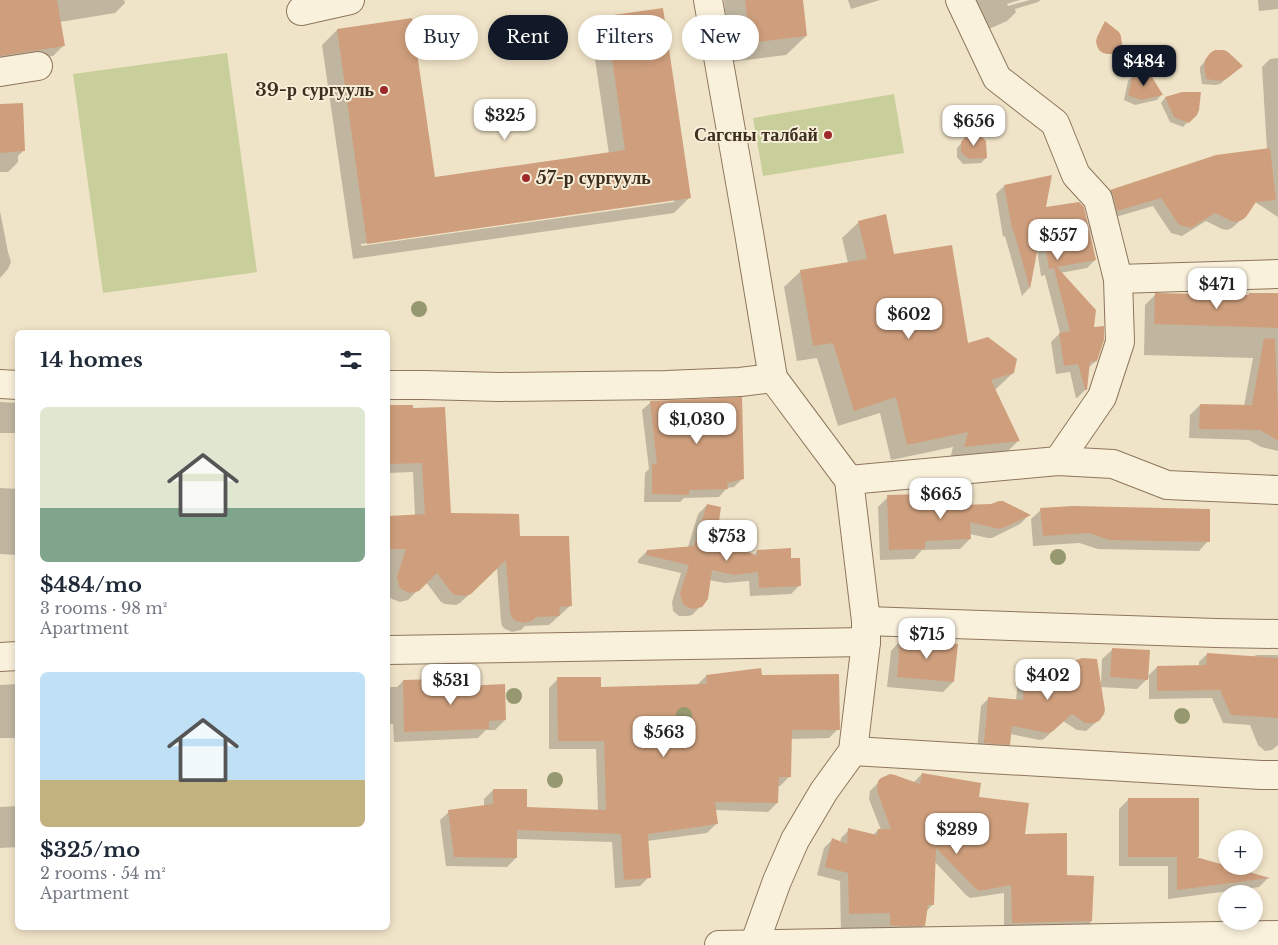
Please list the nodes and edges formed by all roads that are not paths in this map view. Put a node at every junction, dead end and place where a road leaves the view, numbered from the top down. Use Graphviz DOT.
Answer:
graph roads {
  1 [pos="350,0"];
  2 [pos="708,0"];
  3 [pos="960,0"];
  4 [pos="301,11"];
  5 [pos="38,66"];
  6 [pos="0,72"];
  7 [pos="1278,274"];
  8 [pos="1118,279"];
  9 [pos="773,378"];
  10 [pos="0,384"];
  11 [pos="15,385"];
  12 [pos="390,385"];
  13 [pos="1058,461"];
  14 [pos="849,480"];
  15 [pos="1278,490"];
  16 [pos="866,631"];
  17 [pos="1278,634"];
  18 [pos="390,650"];
  19 [pos="0,656"];
  20 [pos="15,656"];
  21 [pos="853,751"];
  22 [pos="1278,775"];
  23 [pos="1278,935"];
  24 [pos="719,945"];
  25 [pos="754,945"];
  1 -- 4 [label="street"];
  2 -- 9 [label="street"];
  3 -- 8 [label="street"];
  5 -- 6 [label="street"];
  7 -- 8 [label="street"];
  8 -- 13 [label="street"];
  9 -- 12 [label="street"];
  9 -- 14 [label="street"];
  10 -- 11 [label="street"];
  13 -- 14 [label="street"];
  13 -- 15 [label="street"];
  14 -- 16 [label="street"];
  16 -- 17 [label="street"];
  16 -- 18 [label="street"];
  16 -- 21 [label="street"];
  19 -- 20 [label="street"];
  21 -- 22 [label="street"];
  21 -- 25 [label="street"];
  23 -- 25 [label="street"];
  24 -- 25 [label="street"];
}
